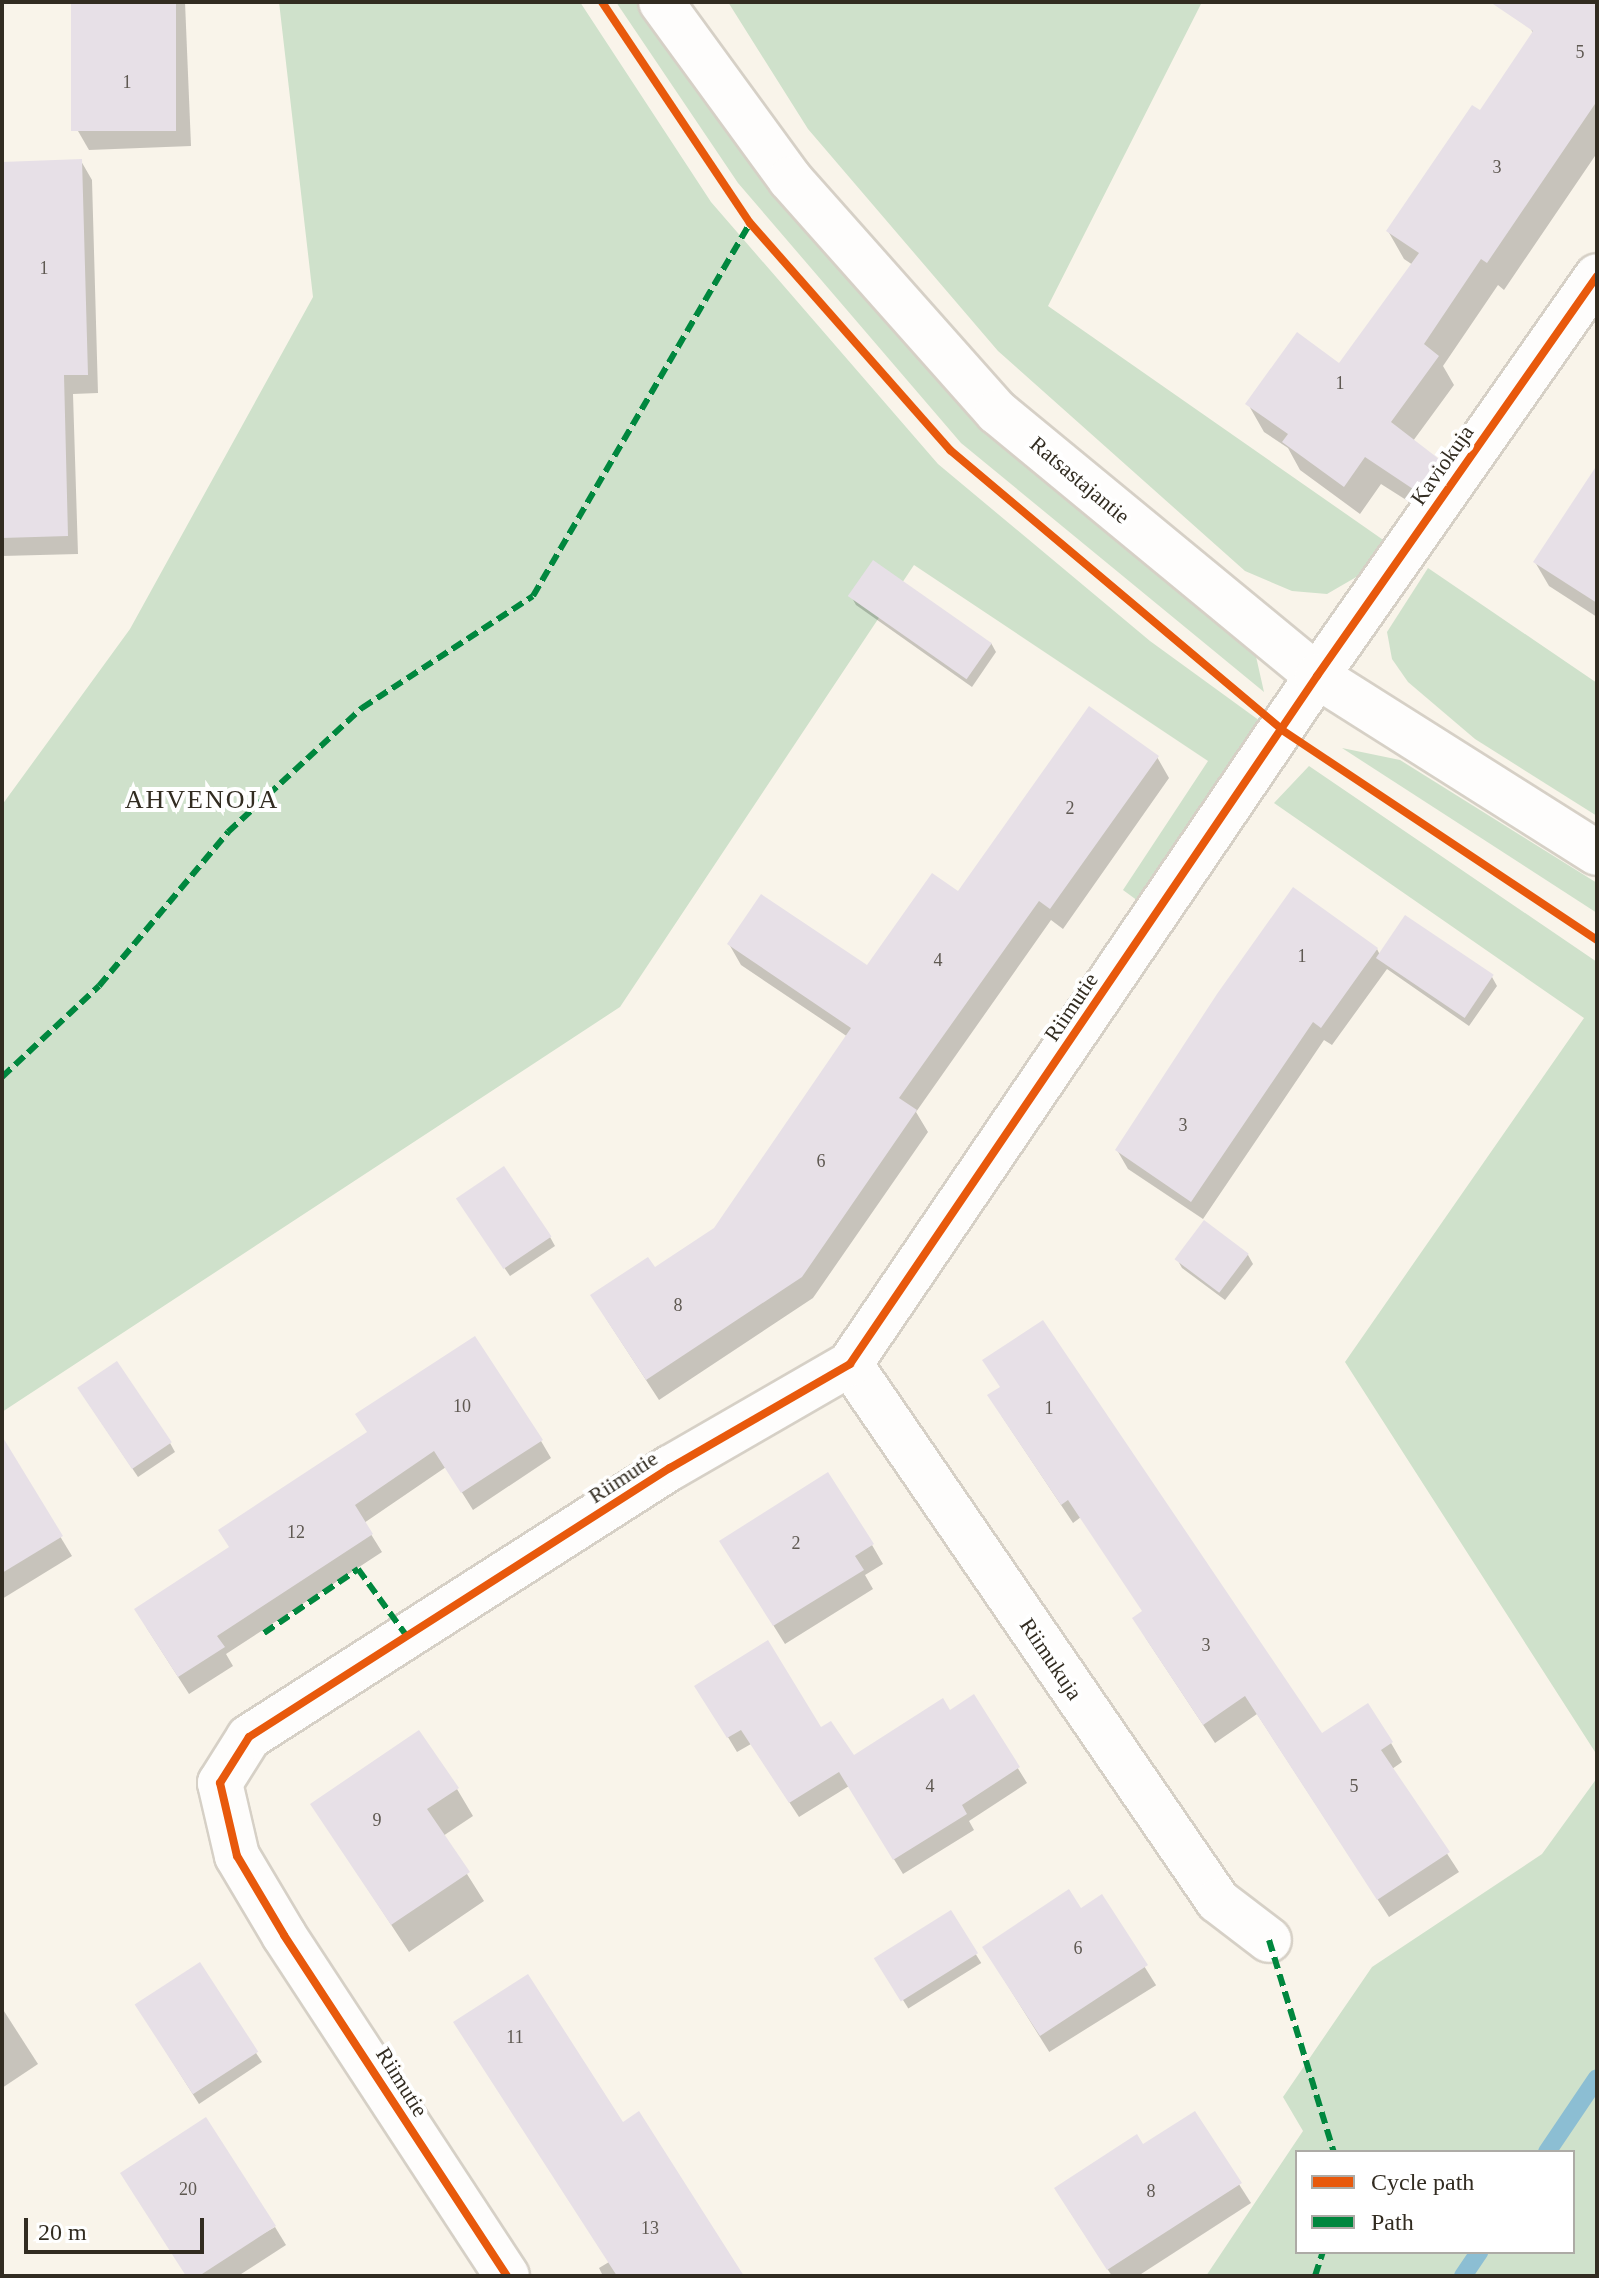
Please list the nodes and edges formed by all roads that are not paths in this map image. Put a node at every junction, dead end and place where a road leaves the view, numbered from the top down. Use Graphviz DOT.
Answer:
graph roads {
  1 [pos="661,2"];
  2 [pos="1597,276"];
  3 [pos="1317,676"];
  4 [pos="1597,853"];
  5 [pos="850,1364"];
  6 [pos="1269,1940"];
  7 [pos="507,2276"];
  1 -- 3 [label="street, Ratsastajantie"];
  2 -- 3 [label="street, Kaviokuja"];
  3 -- 4 [label="street, Ratsastajantie"];
  3 -- 5 [label="street, Riimutie"];
  5 -- 6 [label="street, Riimukuja"];
  5 -- 7 [label="street, Riimutie"];
}
